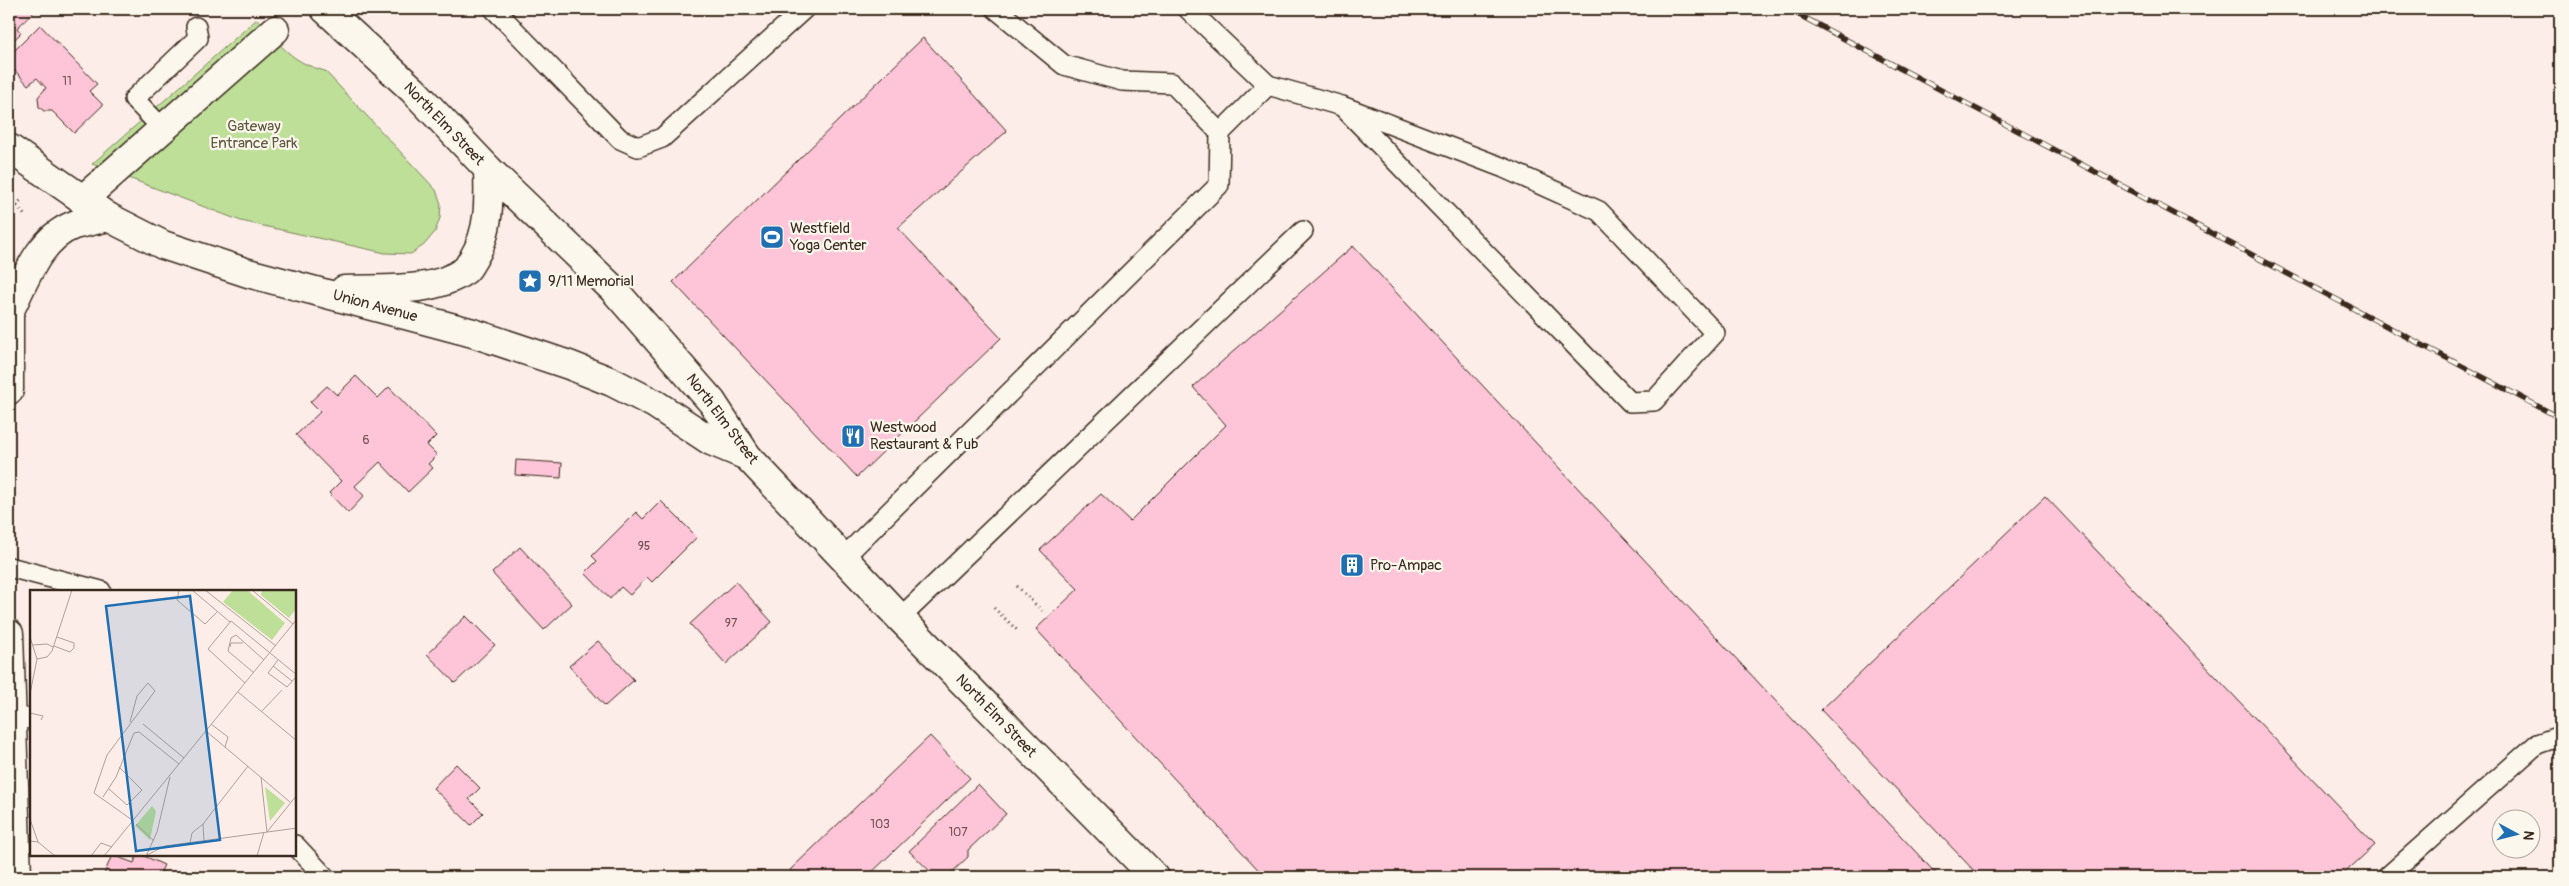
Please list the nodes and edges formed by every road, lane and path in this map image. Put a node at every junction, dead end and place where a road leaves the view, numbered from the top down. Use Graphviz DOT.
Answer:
graph roads {
  1 [pos="325,9"];
  2 [pos="494,9"];
  3 [pos="804,9"];
  4 [pos="996,9"];
  5 [pos="1188,9"];
  6 [pos="196,27"];
  7 [pos="275,30"];
  8 [pos="1268,85"];
  9 [pos="1342,106"];
  10 [pos="163,128"];
  11 [pos="1220,133"];
  12 [pos="9,148"];
  13 [pos="488,169"];
  14 [pos="27,194"];
  15 [pos="82,200"];
  16 [pos="9,212"];
  17 [pos="108,218"];
  18 [pos="1303,231"];
  19 [pos="318,291"];
  20 [pos="9,307"];
  21 [pos="9,390"];
  22 [pos="747,456"];
  23 [pos="843,558"];
  24 [pos="9,567"];
  25 [pos="1018,586"];
  26 [pos="97,590"];
  27 [pos="994,608"];
  28 [pos="1042,611"];
  29 [pos="900,618"];
  30 [pos="1019,632"];
  31 [pos="9,634"];
  32 [pos="21,718"];
  33 [pos="2560,736"];
  34 [pos="296,846"];
  35 [pos="1151,876"];
  36 [pos="18,877"];
  37 [pos="325,877"];
  38 [pos="2387,877"];
  1 -- 13 [label="main road, North Elm Street"];
  2 -- 3 [label="lane"];
  4 -- 11 [label="lane"];
  5 -- 8 [label="lane"];
  6 -- 10 [label="lane"];
  7 -- 10 [label="main road"];
  8 -- 9 [label="lane"];
  8 -- 11 [label="lane"];
  9 -- 9 [label="lane"];
  10 -- 15 [label="main road"];
  11 -- 23 [label="lane"];
  12 -- 15 [label="main road, Union Avenue"];
  13 -- 19 [label="main road"];
  13 -- 22 [label="main road, North Elm Street"];
  14 -- 16 [label="path"];
  15 -- 17 [label="main road, Union Avenue"];
  17 -- 19 [label="main road, Union Avenue"];
  17 -- 20 [label="main road"];
  18 -- 29 [label="lane"];
  19 -- 22 [label="main road, Union Avenue"];
  20 -- 21 [label="main road"];
  22 -- 23 [label="main road, North Elm Street"];
  23 -- 29 [label="main road, North Elm Street"];
  24 -- 26 [label="lane"];
  25 -- 28 [label="path"];
  27 -- 30 [label="path"];
  29 -- 35 [label="main road, North Elm Street"];
  31 -- 32 [label="main road"];
  32 -- 36 [label="main road"];
  33 -- 38 [label="lane"];
  34 -- 37 [label="lane"];
}
